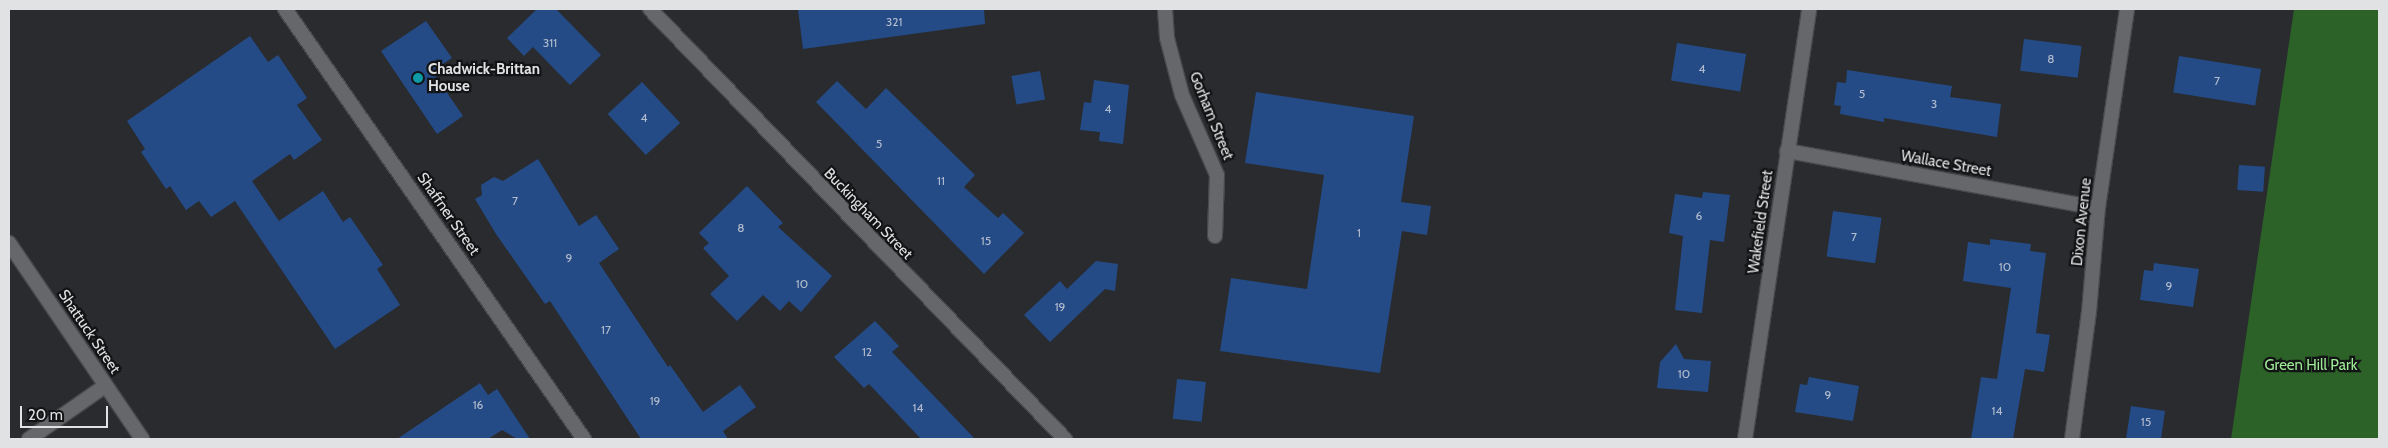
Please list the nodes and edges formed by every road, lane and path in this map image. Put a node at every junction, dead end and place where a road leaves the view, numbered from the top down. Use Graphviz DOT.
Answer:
graph roads {
  1 [pos="285,9"];
  2 [pos="650,9"];
  3 [pos="1165,9"];
  4 [pos="1809,9"];
  5 [pos="2127,9"];
  6 [pos="1787,151"];
  7 [pos="2098,208"];
  8 [pos="1215,236"];
  9 [pos="9,242"];
  10 [pos="105,386"];
  11 [pos="29,439"];
  12 [pos="142,439"];
  13 [pos="584,439"];
  14 [pos="1065,439"];
  15 [pos="1745,439"];
  16 [pos="2072,439"];
  1 -- 13 [label="street, Shaffner Street"];
  2 -- 14 [label="street, Buckingham Street"];
  3 -- 8 [label="street, Gorham Street"];
  4 -- 6 [label="street, Wakefield Street"];
  5 -- 7 [label="street, Dixon Avenue"];
  6 -- 7 [label="street, Wallace Street"];
  6 -- 15 [label="street, Wakefield Street"];
  7 -- 16 [label="street, Dixon Avenue"];
  9 -- 10 [label="street, Shattuck Street"];
  10 -- 11 [label="street"];
  10 -- 12 [label="street, Shattuck Street"];
}
